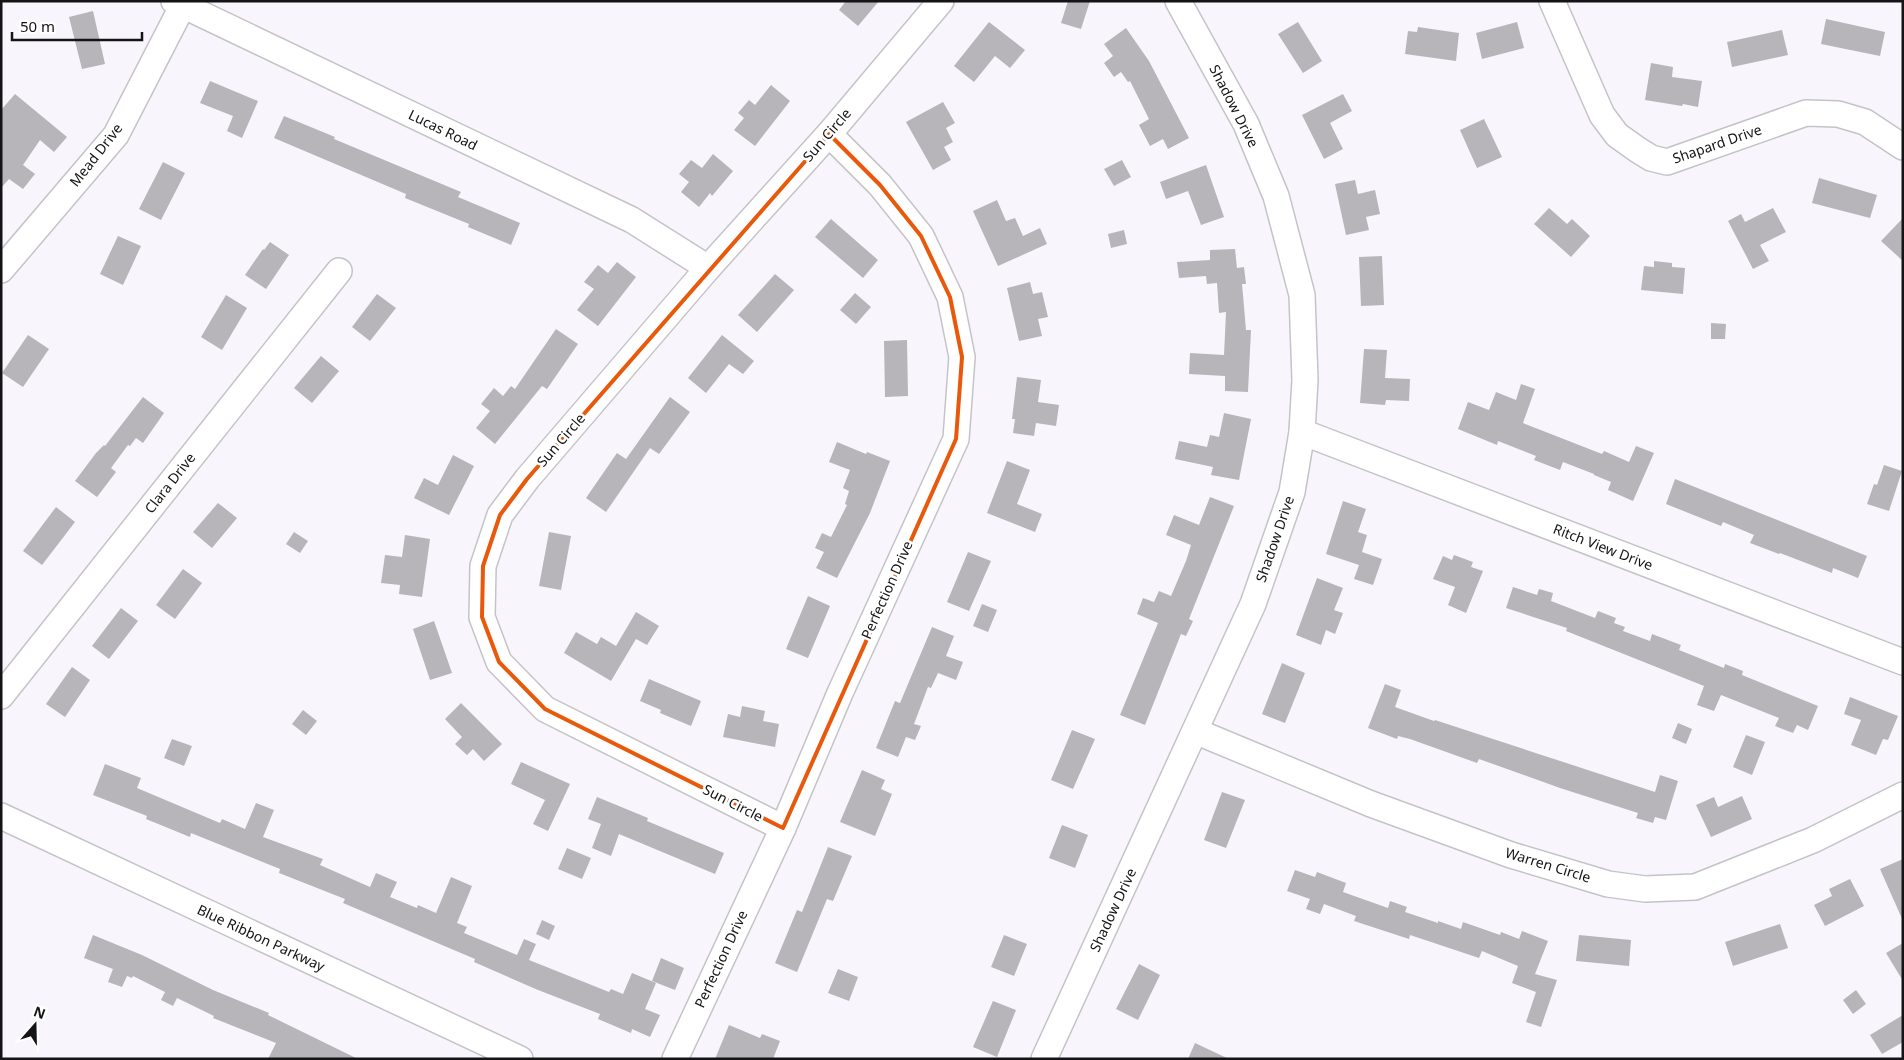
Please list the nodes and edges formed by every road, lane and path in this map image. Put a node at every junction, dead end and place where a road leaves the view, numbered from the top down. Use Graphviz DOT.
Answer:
graph roads {
  1 [pos="941,1"];
  2 [pos="1178,1"];
  3 [pos="1552,1"];
  4 [pos="181,3"];
  5 [pos="829,134"];
  6 [pos="1903,147"];
  7 [pos="708,268"];
  8 [pos="1,270"];
  9 [pos="339,271"];
  10 [pos="1302,432"];
  11 [pos="1903,662"];
  12 [pos="1,696"];
  13 [pos="1195,731"];
  14 [pos="1903,795"];
  15 [pos="1,816"];
  16 [pos="783,828"];
  17 [pos="520,1059"];
  18 [pos="675,1059"];
  19 [pos="1044,1059"];
  1 -- 5 [label="street, Sun Circle"];
  2 -- 10 [label="street, Shadow Drive"];
  3 -- 6 [label="street, Shapard Drive"];
  4 -- 7 [label="street, Lucas Road"];
  4 -- 8 [label="street, Mead Drive"];
  5 -- 7 [label="street, Sun Circle"];
  5 -- 16 [label="street, Perfection Drive"];
  7 -- 16 [label="street, Sun Circle"];
  9 -- 12 [label="street, Clara Drive"];
  10 -- 11 [label="street, Ritch View Drive"];
  10 -- 13 [label="street, Shadow Drive"];
  13 -- 14 [label="street, Warren Circle"];
  13 -- 19 [label="street, Shadow Drive"];
  15 -- 17 [label="street, Blue Ribbon Parkway"];
  16 -- 18 [label="street, Perfection Drive"];
}
